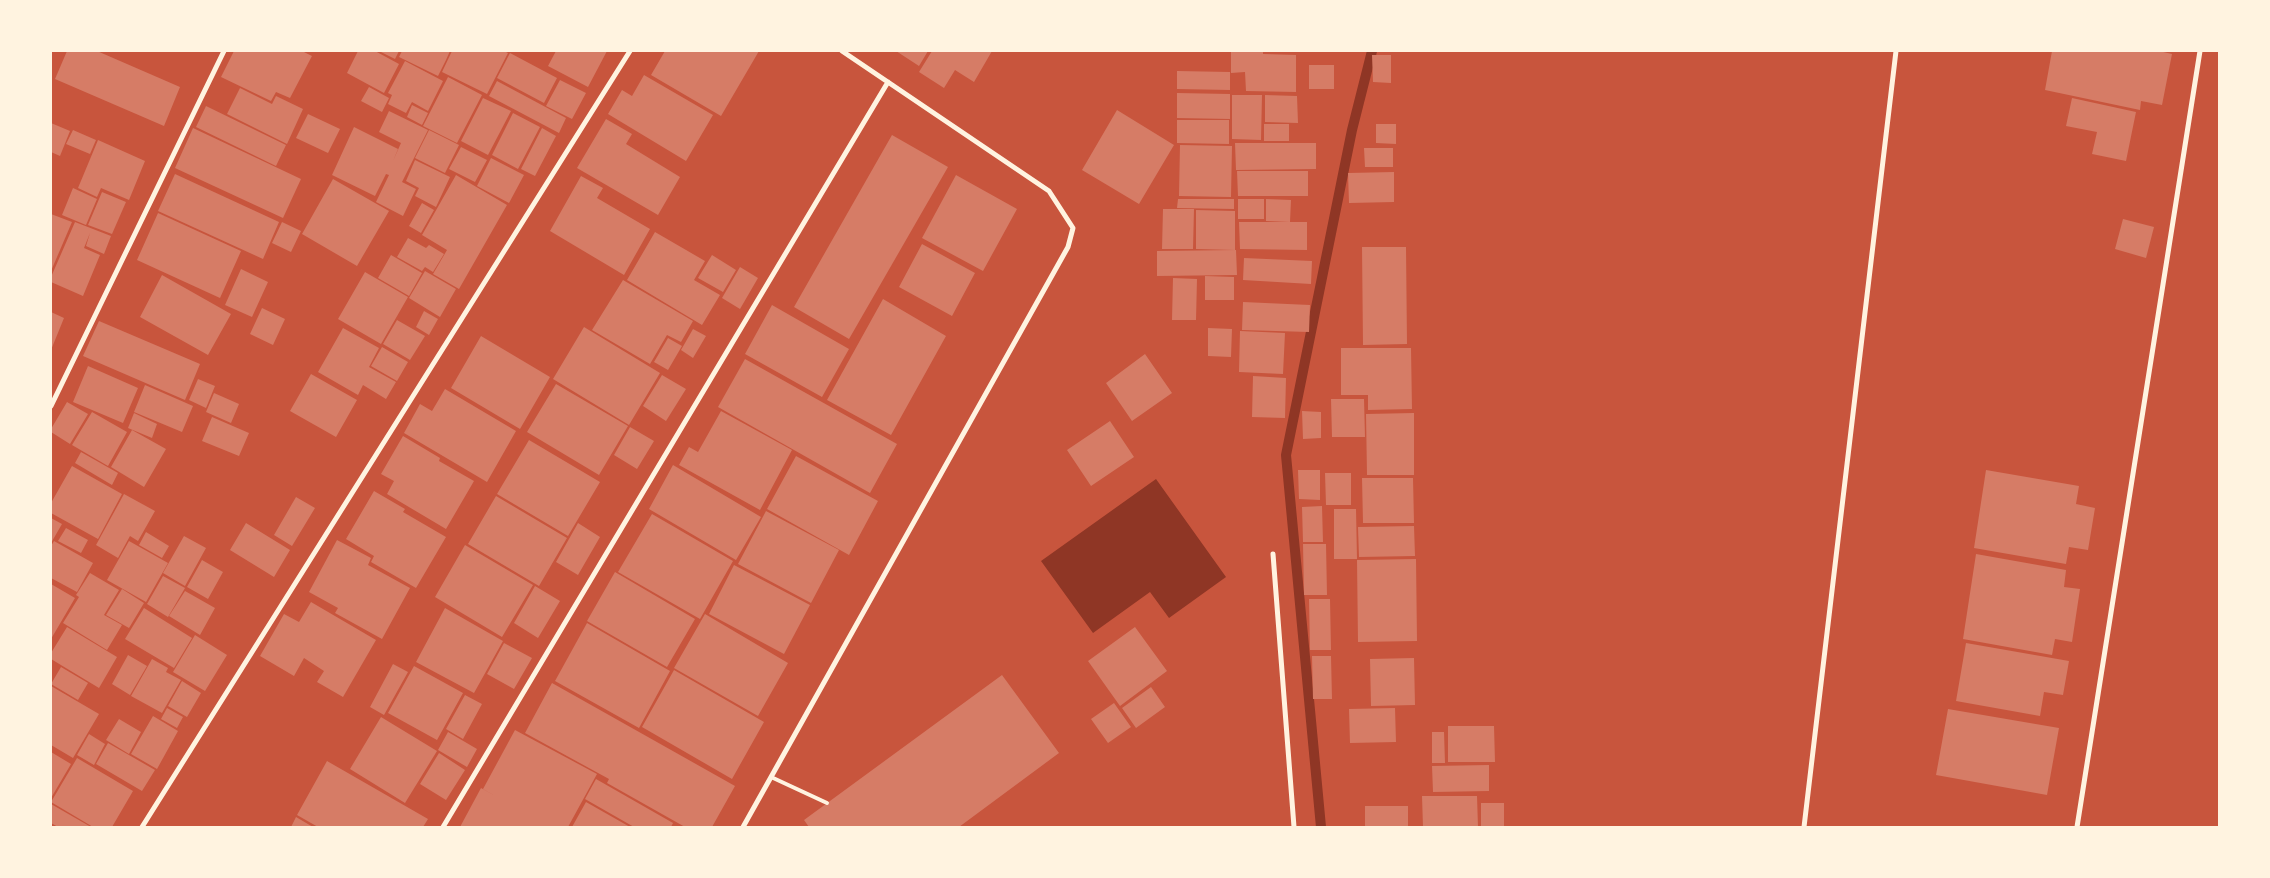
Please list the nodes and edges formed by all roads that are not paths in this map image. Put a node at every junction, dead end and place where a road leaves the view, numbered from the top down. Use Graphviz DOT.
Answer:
graph roads {
  1 [pos="224,51"];
  2 [pos="630,51"];
  3 [pos="842,51"];
  4 [pos="1896,51"];
  5 [pos="2200,51"];
  6 [pos="888,82"];
  7 [pos="51,406"];
  8 [pos="1273,554"];
  9 [pos="771,777"];
  10 [pos="827,803"];
  11 [pos="142,827"];
  12 [pos="443,827"];
  13 [pos="743,827"];
  14 [pos="1294,827"];
  15 [pos="1804,827"];
  16 [pos="2077,827"];
  1 -- 7 [label="street"];
  2 -- 11 [label="street"];
  3 -- 6 [label="street"];
  4 -- 15 [label="street"];
  5 -- 16 [label="street"];
  6 -- 9 [label="street"];
  6 -- 12 [label="street"];
  8 -- 14 [label="street"];
  9 -- 10 [label="lane"];
  9 -- 13 [label="street"];
}
